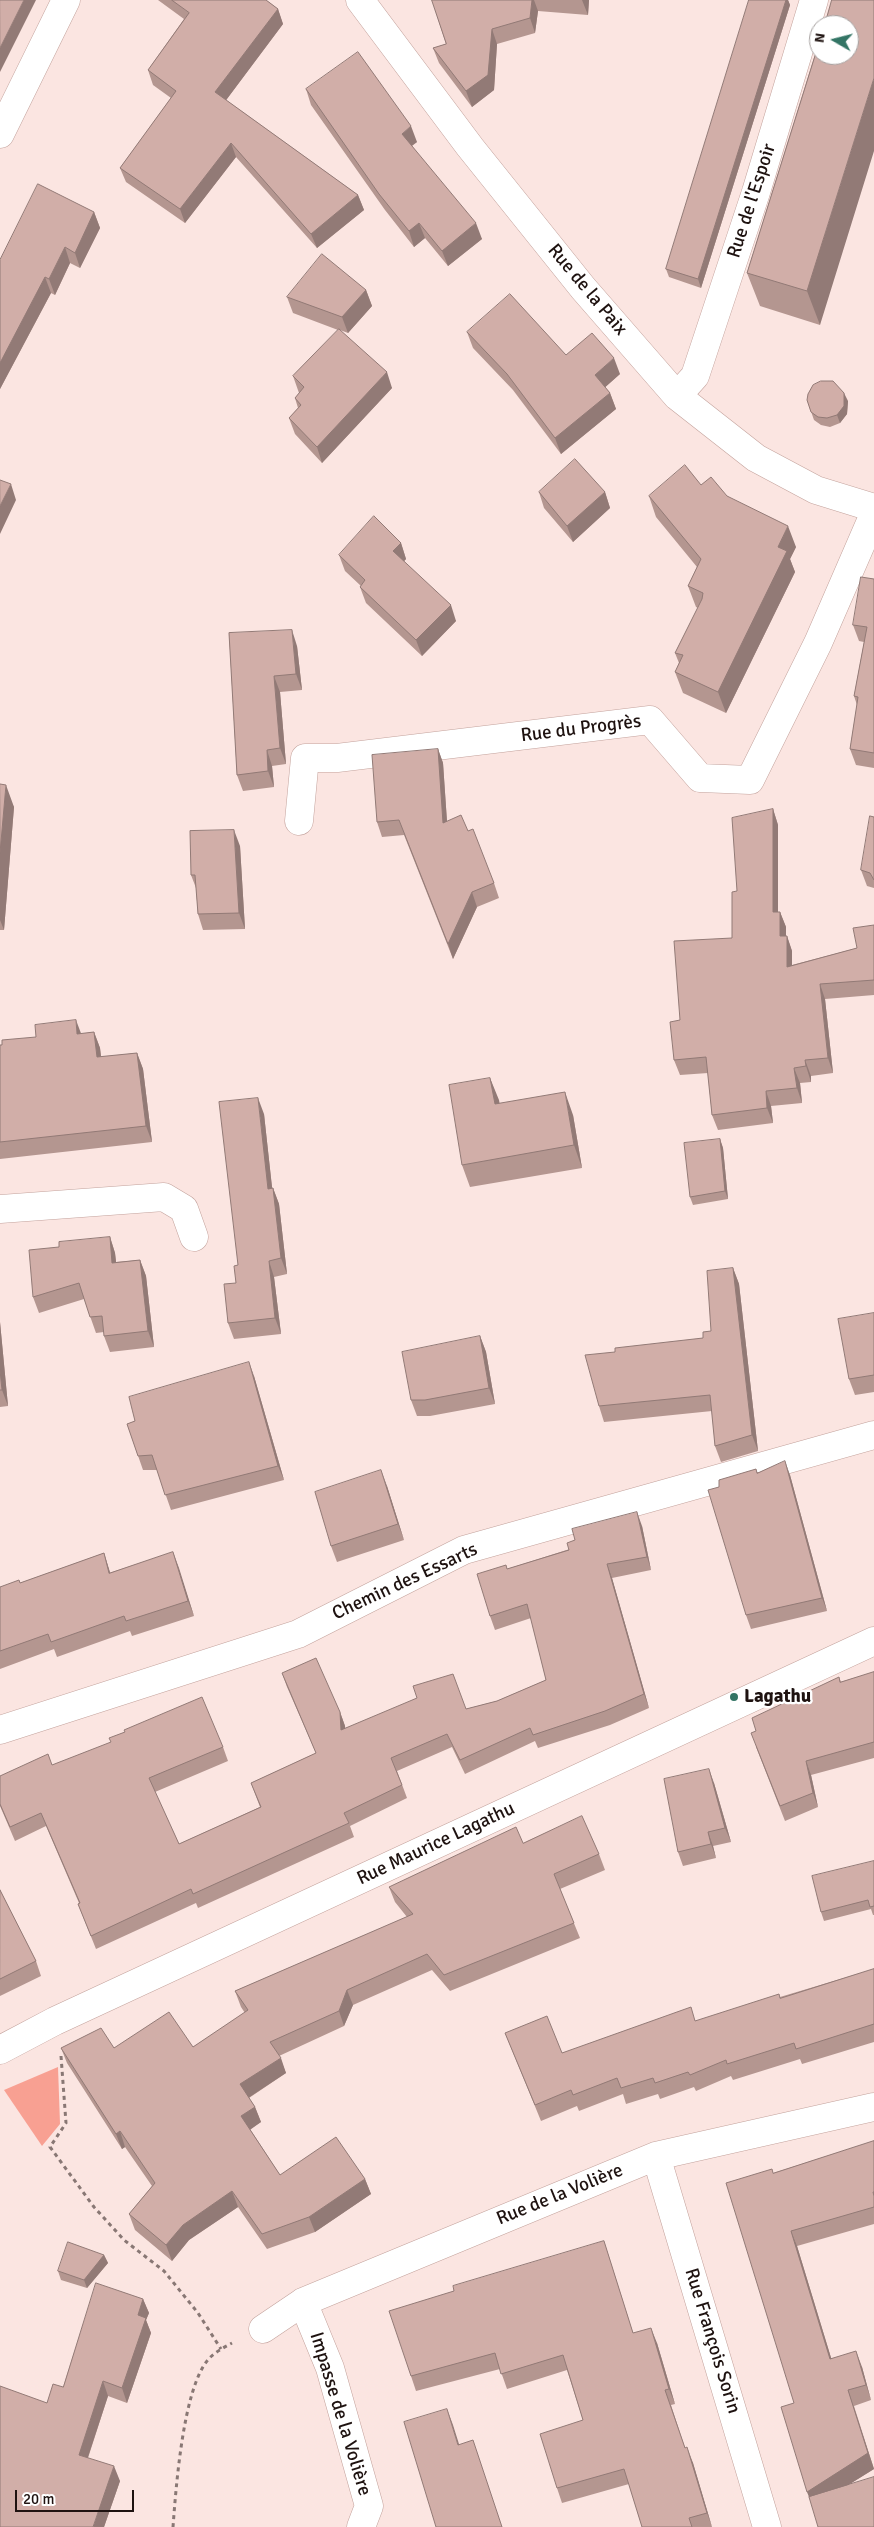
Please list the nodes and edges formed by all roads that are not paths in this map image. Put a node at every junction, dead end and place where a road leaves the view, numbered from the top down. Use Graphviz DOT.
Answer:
graph roads {
  1 [pos="66,0"];
  2 [pos="360,0"];
  3 [pos="814,0"];
  4 [pos="0,134"];
  5 [pos="677,396"];
  6 [pos="874,508"];
  7 [pos="874,514"];
  8 [pos="299,821"];
  9 [pos="0,1209"];
  10 [pos="194,1237"];
  11 [pos="874,1435"];
  12 [pos="874,1641"];
  13 [pos="0,1730"];
  14 [pos="0,2050"];
  15 [pos="874,2107"];
  16 [pos="656,2156"];
  17 [pos="303,2302"];
  18 [pos="263,2329"];
  19 [pos="362,2527"];
  20 [pos="767,2527"];
  1 -- 4 [label="street"];
  2 -- 5 [label="street, Rue de la Paix"];
  3 -- 5 [label="street, Rue de l'Espoir"];
  5 -- 6 [label="street, Rue de la Paix"];
  7 -- 8 [label="street, Rue du Progrès"];
  9 -- 10 [label="street"];
  11 -- 13 [label="street, Chemin des Essarts"];
  12 -- 14 [label="street, Rue Maurice Lagathu"];
  15 -- 16 [label="street, Rue de la Volière"];
  16 -- 17 [label="street, Rue de la Volière"];
  16 -- 20 [label="street, Rue François Sorin"];
  17 -- 18 [label="street, Rue de la Volière"];
  17 -- 19 [label="street, Impasse de la Volière"];
}
